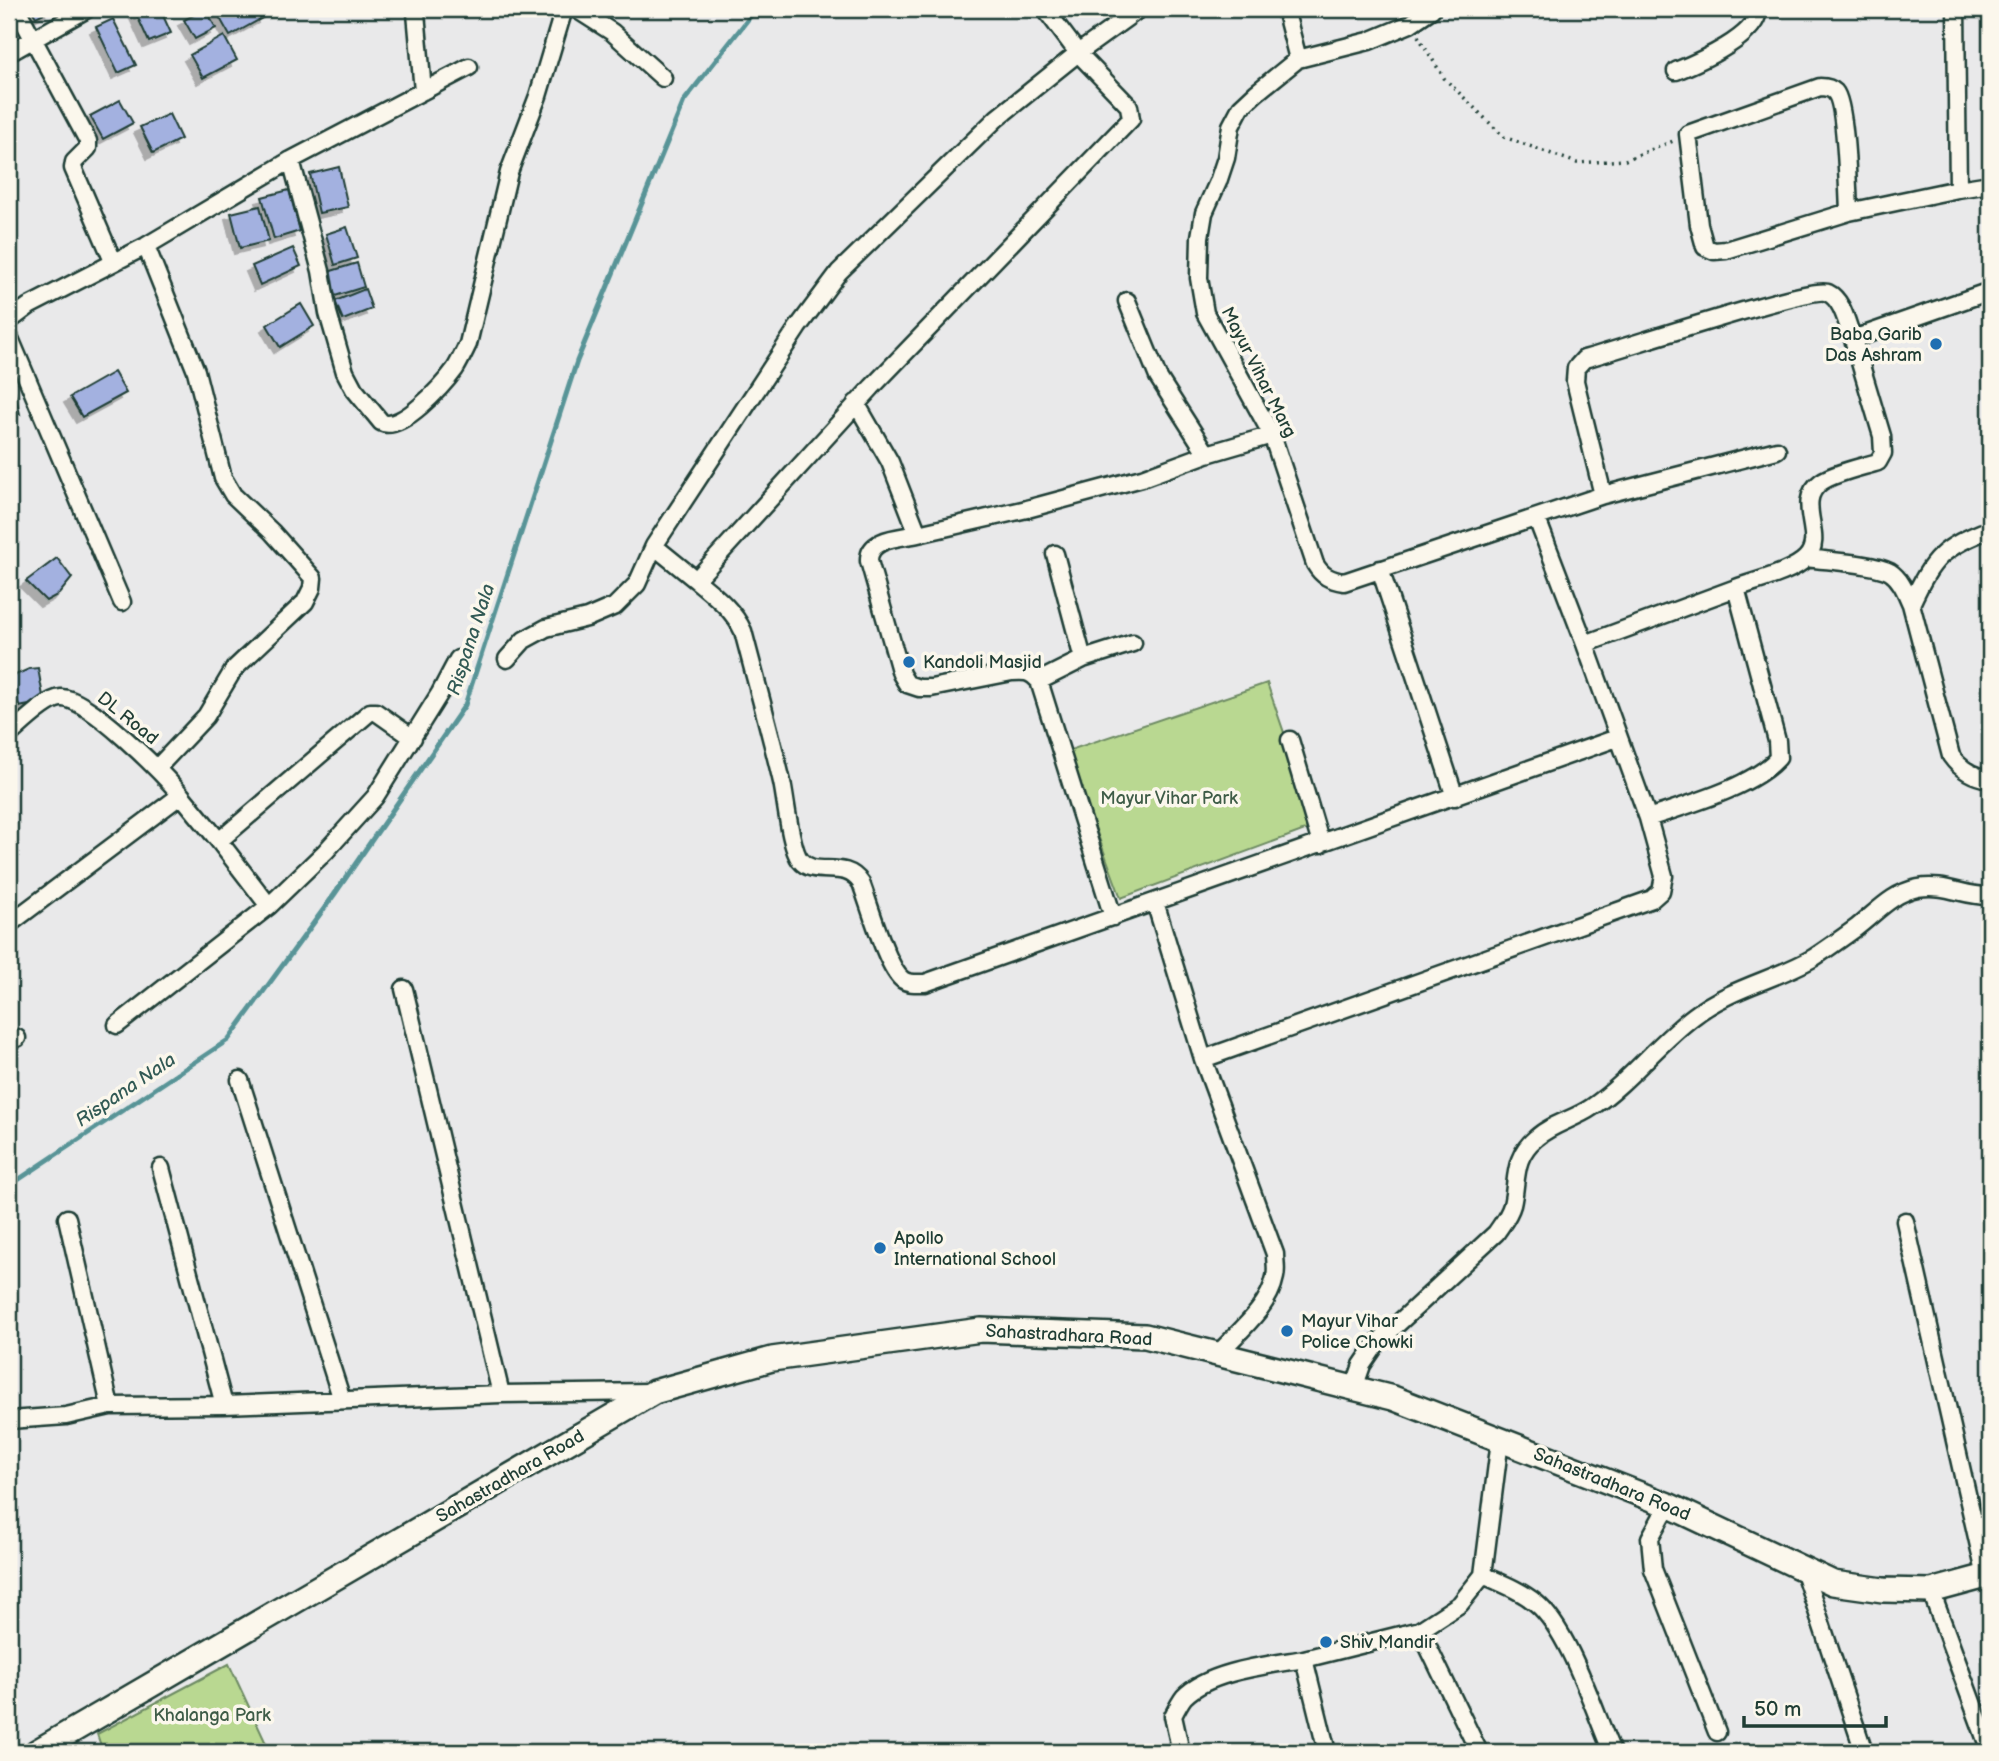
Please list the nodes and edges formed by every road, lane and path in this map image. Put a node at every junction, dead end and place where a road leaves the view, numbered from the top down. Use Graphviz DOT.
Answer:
graph roads {
  1 [pos="17,9"];
  2 [pos="87,9"];
  3 [pos="418,9"];
  4 [pos="564,9"];
  5 [pos="576,9"];
  6 [pos="1045,9"];
  7 [pos="1139,9"];
  8 [pos="1285,9"];
  9 [pos="1432,9"];
  10 [pos="1758,9"];
  11 [pos="1956,9"];
  12 [pos="1410,24"];
  13 [pos="34,39"];
  14 [pos="9,53"];
  15 [pos="1078,53"];
  16 [pos="1298,59"];
  17 [pos="469,66"];
  18 [pos="1676,71"];
  19 [pos="663,78"];
  20 [pos="423,91"];
  21 [pos="1688,134"];
  22 [pos="291,160"];
  23 [pos="1990,184"];
  24 [pos="1958,189"];
  25 [pos="1849,212"];
  26 [pos="146,246"];
  27 [pos="113,261"];
  28 [pos="1990,291"];
  29 [pos="1127,301"];
  30 [pos="9,321"];
  31 [pos="9,336"];
  32 [pos="1853,339"];
  33 [pos="856,403"];
  34 [pos="1272,435"];
  35 [pos="1777,450"];
  36 [pos="1207,454"];
  37 [pos="1603,495"];
  38 [pos="1537,519"];
  39 [pos="1990,529"];
  40 [pos="918,534"];
  41 [pos="654,546"];
  42 [pos="1055,554"];
  43 [pos="1807,558"];
  44 [pos="1380,569"];
  45 [pos="696,580"];
  46 [pos="1736,588"];
  47 [pos="121,602"];
  48 [pos="1911,604"];
  49 [pos="1133,643"];
  50 [pos="1586,644"];
  51 [pos="458,659"];
  52 [pos="507,659"];
  53 [pos="1083,659"];
  54 [pos="1039,681"];
  55 [pos="9,735"];
  56 [pos="413,738"];
  57 [pos="1618,738"];
  58 [pos="1290,740"];
  59 [pos="157,768"];
  60 [pos="1990,779"];
  61 [pos="181,795"];
  62 [pos="1455,797"];
  63 [pos="1648,818"];
  64 [pos="219,841"];
  65 [pos="1321,844"];
  66 [pos="1990,896"];
  67 [pos="1155,902"];
  68 [pos="269,906"];
  69 [pos="1113,917"];
  70 [pos="9,924"];
  71 [pos="404,989"];
  72 [pos="117,1025"];
  73 [pos="1203,1059"];
  74 [pos="240,1080"];
  75 [pos="161,1168"];
  76 [pos="67,1218"];
  77 [pos="1905,1221"];
  78 [pos="1217,1354"];
  79 [pos="1354,1388"];
  80 [pos="654,1392"];
  81 [pos="501,1394"];
  82 [pos="342,1400"];
  83 [pos="224,1405"];
  84 [pos="110,1406"];
  85 [pos="9,1420"];
  86 [pos="1500,1440"];
  87 [pos="1668,1505"];
  88 [pos="1803,1569"];
  89 [pos="1483,1575"];
  90 [pos="1988,1576"];
  91 [pos="1931,1591"];
  92 [pos="1420,1630"];
  93 [pos="1304,1660"];
  94 [pos="1717,1732"];
  95 [pos="1990,1751"];
  96 [pos="36,1752"];
  97 [pos="1181,1752"];
  98 [pos="1327,1752"];
  99 [pos="1479,1752"];
  100 [pos="1612,1752"];
  101 [pos="1864,1752"];
  1 -- 13 [label="street"];
  2 -- 13 [label="street"];
  3 -- 20 [label="street"];
  4 -- 22 [label="street"];
  5 -- 19 [label="street"];
  6 -- 15 [label="street"];
  7 -- 15 [label="street"];
  8 -- 16 [label="street"];
  9 -- 12 [label="street"];
  10 -- 18 [label="street"];
  11 -- 24 [label="street"];
  12 -- 16 [label="street"];
  12 -- 21 [label="path"];
  13 -- 14 [label="street"];
  13 -- 27 [label="street"];
  15 -- 33 [label="street"];
  15 -- 41 [label="street"];
  16 -- 34 [label="street, Mayur Vihar Marg"];
  17 -- 20 [label="street"];
  20 -- 22 [label="street"];
  21 -- 25 [label="street"];
  21 -- 25 [label="street"];
  22 -- 26 [label="street"];
  23 -- 24 [label="street"];
  24 -- 25 [label="street"];
  26 -- 27 [label="street"];
  26 -- 59 [label="street"];
  27 -- 30 [label="street"];
  28 -- 32 [label="street"];
  29 -- 36 [label="street"];
  31 -- 47 [label="street"];
  32 -- 37 [label="street"];
  32 -- 43 [label="street"];
  33 -- 40 [label="street"];
  33 -- 45 [label="street"];
  34 -- 36 [label="street"];
  34 -- 44 [label="street, Mayur Vihar Marg"];
  35 -- 37 [label="street"];
  36 -- 40 [label="street"];
  37 -- 38 [label="street"];
  38 -- 44 [label="street"];
  38 -- 50 [label="street"];
  39 -- 48 [label="street"];
  40 -- 54 [label="street"];
  41 -- 45 [label="street"];
  41 -- 52 [label="street"];
  42 -- 53 [label="street"];
  43 -- 46 [label="street"];
  43 -- 48 [label="street"];
  44 -- 62 [label="street"];
  45 -- 69 [label="street"];
  46 -- 50 [label="street"];
  46 -- 63 [label="street"];
  48 -- 60 [label="street"];
  49 -- 53 [label="street"];
  50 -- 57 [label="street"];
  51 -- 56 [label="street"];
  53 -- 54 [label="street"];
  54 -- 69 [label="street"];
  55 -- 59 [label="street, DL Road"];
  56 -- 64 [label="street"];
  56 -- 68 [label="street"];
  57 -- 62 [label="street"];
  57 -- 63 [label="street"];
  58 -- 65 [label="street"];
  59 -- 61 [label="street, DL Road"];
  61 -- 64 [label="street, DL Road"];
  61 -- 70 [label="street"];
  62 -- 65 [label="street"];
  63 -- 73 [label="street"];
  64 -- 68 [label="street, DL Road"];
  65 -- 67 [label="street"];
  66 -- 79 [label="street"];
  67 -- 69 [label="street"];
  67 -- 73 [label="street"];
  68 -- 72 [label="street"];
  71 -- 81 [label="street"];
  73 -- 78 [label="street"];
  74 -- 82 [label="street"];
  75 -- 83 [label="street"];
  76 -- 84 [label="street"];
  77 -- 90 [label="street"];
  78 -- 79 [label="main road, Sahastradhara Road"];
  78 -- 80 [label="main road, Sahastradhara Road"];
  79 -- 86 [label="main road, Sahastradhara Road"];
  80 -- 81 [label="street"];
  80 -- 96 [label="main road, Sahastradhara Road"];
  81 -- 82 [label="street"];
  82 -- 83 [label="street"];
  83 -- 84 [label="street"];
  84 -- 85 [label="street"];
  86 -- 87 [label="main road, Sahastradhara Road"];
  86 -- 89 [label="street"];
  87 -- 88 [label="main road, Sahastradhara Road"];
  87 -- 94 [label="street"];
  88 -- 91 [label="main road, Sahastradhara Road"];
  88 -- 101 [label="street"];
  89 -- 92 [label="street"];
  89 -- 100 [label="street"];
  90 -- 91 [label="main road, Sahastradhara Road"];
  91 -- 95 [label="street"];
  92 -- 93 [label="street"];
  92 -- 99 [label="street"];
  93 -- 97 [label="street"];
  93 -- 98 [label="street"];
}
